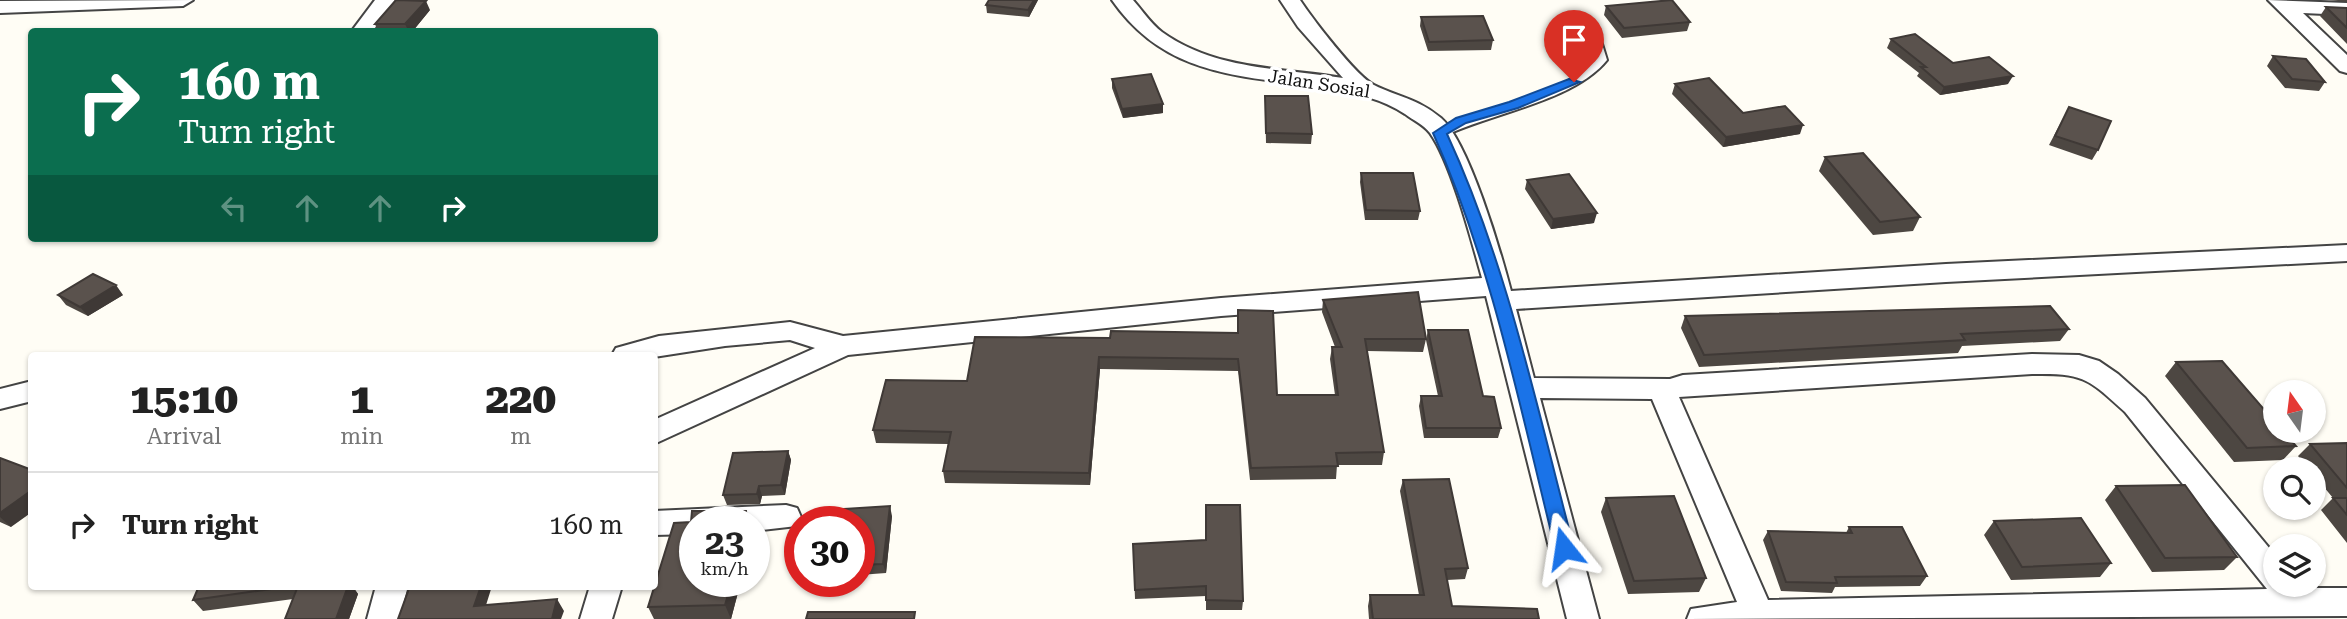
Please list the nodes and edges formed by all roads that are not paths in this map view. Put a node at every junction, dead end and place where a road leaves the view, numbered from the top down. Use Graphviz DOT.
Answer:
graph roads {
  1 [pos="183,0"];
  2 [pos="385,0"];
  3 [pos="1122,0"];
  4 [pos="1290,0"];
  5 [pos="76,2"];
  6 [pos="2281,3"];
  7 [pos="0,7"];
  8 [pos="2347,9"];
  9 [pos="364,28"];
  10 [pos="1593,31"];
  11 [pos="2345,63"];
  12 [pos="1365,90"];
  13 [pos="1440,133"];
  14 [pos="2347,253"];
  15 [pos="1499,293"];
  16 [pos="843,346"];
  17 [pos="637,352"];
  18 [pos="1523,388"];
  19 [pos="1670,389"];
  20 [pos="28,392"];
  21 [pos="0,400"];
  22 [pos="658,431"];
  23 [pos="784,517"];
  24 [pos="658,523"];
  25 [pos="2263,563"];
  26 [pos="391,590"];
  27 [pos="605,590"];
  28 [pos="2263,590"];
  29 [pos="2324,597"];
  30 [pos="2347,602"];
  31 [pos="1758,614"];
  32 [pos="383,619"];
  33 [pos="596,619"];
  34 [pos="1583,619"];
  35 [pos="1703,619"];
  1 -- 5 [label="street"];
  2 -- 9 [label="street"];
  3 -- 12 [label="street, Jalan Sosial"];
  4 -- 12 [label="street"];
  5 -- 7 [label="street"];
  6 -- 8 [label="street"];
  6 -- 11 [label="street"];
  10 -- 13 [label="lane"];
  12 -- 13 [label="street, Jalan Sosial"];
  13 -- 15 [label="street, Jalan Sosial"];
  14 -- 15 [label="street"];
  15 -- 16 [label="street"];
  15 -- 18 [label="street, Jalan Sosial"];
  16 -- 17 [label="street"];
  16 -- 22 [label="street"];
  18 -- 19 [label="street"];
  18 -- 34 [label="street, Jalan Sosial"];
  19 -- 25 [label="street"];
  19 -- 31 [label="street"];
  20 -- 21 [label="street"];
  23 -- 24 [label="street"];
  26 -- 32 [label="street"];
  27 -- 33 [label="street"];
  28 -- 31 [label="street"];
  29 -- 30 [label="street"];
  31 -- 35 [label="street"];
}
